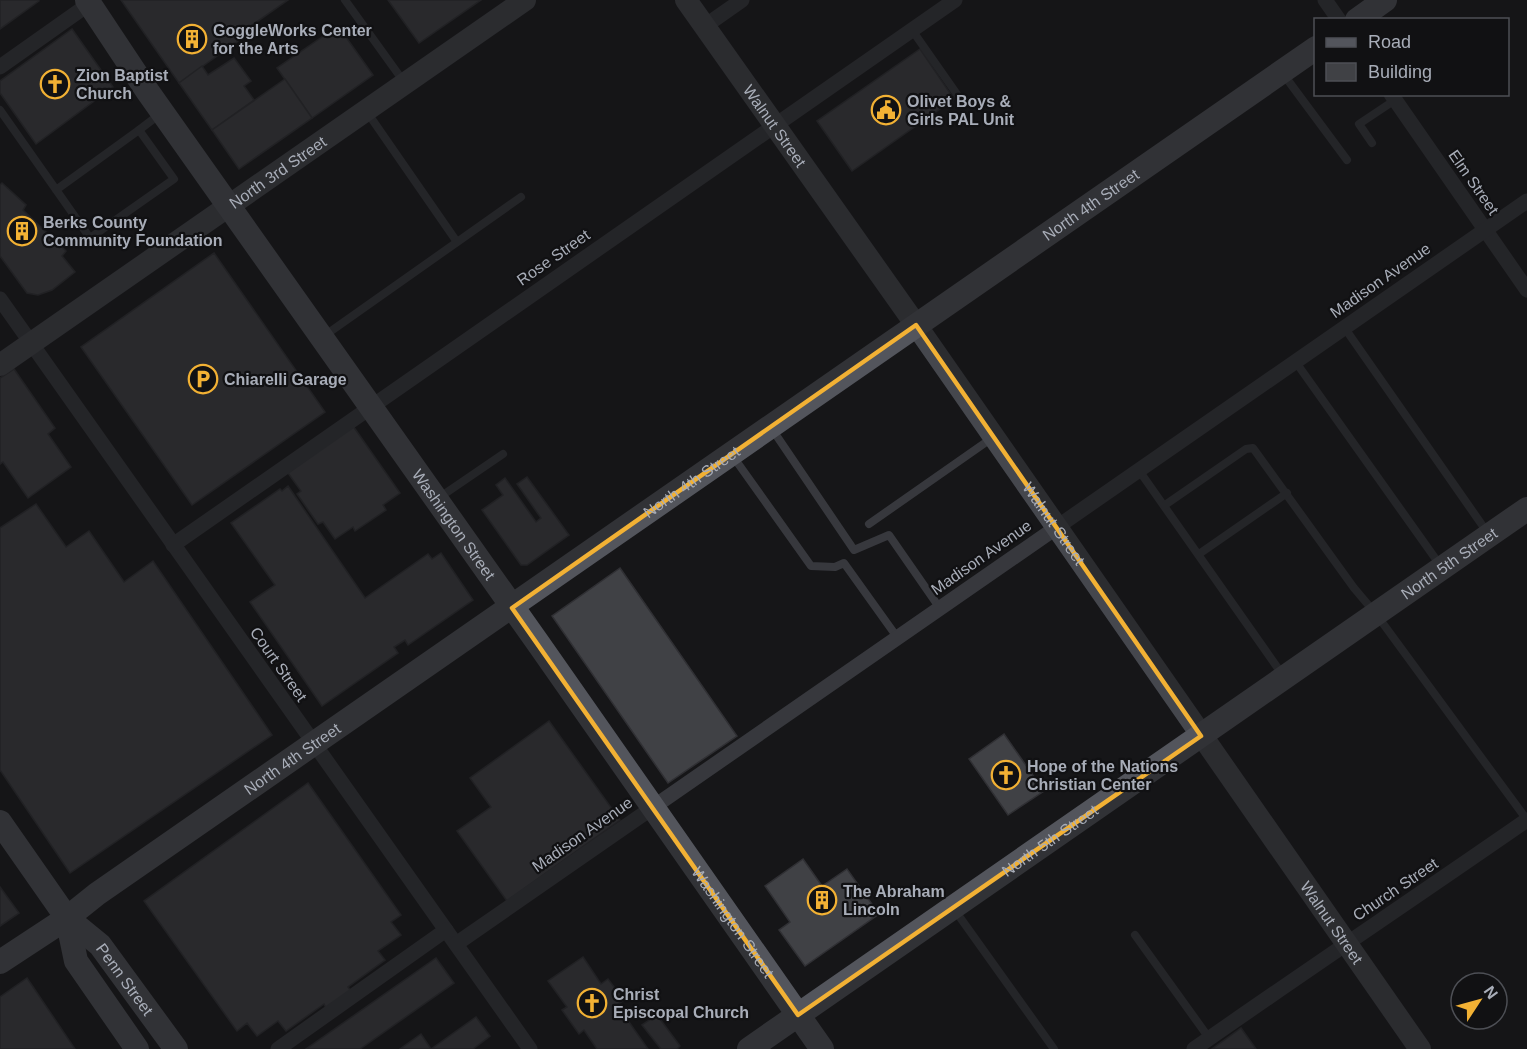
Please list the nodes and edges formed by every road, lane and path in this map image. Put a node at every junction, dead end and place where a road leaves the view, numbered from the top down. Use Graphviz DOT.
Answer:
graph roads {
  1 [pos="345,0"];
  2 [pos="525,0"];
  3 [pos="686,0"];
  4 [pos="742,0"];
  5 [pos="955,0"];
  6 [pos="1325,0"];
  7 [pos="1385,0"];
  8 [pos="88,2"];
  9 [pos="1338,18"];
  10 [pos="1360,18"];
  11 [pos="705,26"];
  12 [pos="912,30"];
  13 [pos="1314,49"];
  14 [pos="0,67"];
  15 [pos="1282,72"];
  16 [pos="405,83"];
  17 [pos="1393,97"];
  18 [pos="961,100"];
  19 [pos="0,110"];
  20 [pos="366,111"];
  21 [pos="163,112"];
  22 [pos="775,125"];
  23 [pos="140,130"];
  24 [pos="1372,143"];
  25 [pos="1347,160"];
  26 [pos="56,190"];
  27 [pos="521,197"];
  28 [pos="1527,201"];
  29 [pos="229,207"];
  30 [pos="1485,230"];
  31 [pos="457,242"];
  32 [pos="1527,290"];
  33 [pos="0,299"];
  34 [pos="916,325"];
  35 [pos="1344,327"];
  36 [pos="321,337"];
  37 [pos="31,344"];
  38 [pos="1295,360"];
  39 [pos="0,365"];
  40 [pos="370,407"];
  41 [pos="770,427"];
  42 [pos="993,437"];
  43 [pos="503,454"];
  44 [pos="731,454"];
  45 [pos="1138,469"];
  46 [pos="1287,493"];
  47 [pos="436,500"];
  48 [pos="1165,505"];
  49 [pos="1527,509"];
  50 [pos="869,524"];
  51 [pos="1056,526"];
  52 [pos="1489,536"];
  53 [pos="173,545"];
  54 [pos="854,549"];
  55 [pos="1199,555"];
  56 [pos="844,563"];
  57 [pos="1442,569"];
  58 [pos="939,607"];
  59 [pos="512,608"];
  60 [pos="1376,614"];
  61 [pos="897,637"];
  62 [pos="1284,678"];
  63 [pos="1201,736"];
  64 [pos="315,745"];
  65 [pos="653,807"];
  66 [pos="1527,820"];
  67 [pos="0,822"];
  68 [pos="953,907"];
  69 [pos="67,918"];
  70 [pos="447,930"];
  71 [pos="1135,935"];
  72 [pos="1346,943"];
  73 [pos="456,944"];
  74 [pos="0,962"];
  75 [pos="798,1015"];
  76 [pos="1209,1038"];
  77 [pos="137,1049"];
  78 [pos="176,1049"];
  79 [pos="278,1049"];
  80 [pos="530,1049"];
  81 [pos="749,1049"];
  82 [pos="822,1049"];
  83 [pos="1054,1049"];
  84 [pos="1194,1049"];
  85 [pos="1420,1049"];
  1 -- 16 [label="lane"];
  2 -- 16 [label="street, North 3rd Street"];
  3 -- 11 [label="street, Walnut Street"];
  4 -- 11 [label="street"];
  5 -- 12 [label="street, Rose Street"];
  6 -- 9 [label="street"];
  7 -- 10 [label="main road"];
  8 -- 14 [label="street"];
  8 -- 21 [label="main road, Washington Street"];
  11 -- 22 [label="street, Walnut Street"];
  12 -- 18 [label="lane"];
  12 -- 22 [label="street, Rose Street"];
  13 -- 15 [label="main road, North 4th Street"];
  15 -- 25 [label="lane"];
  15 -- 34 [label="main road, North 4th Street"];
  16 -- 20 [label="street, North 3rd Street"];
  17 -- 24 [label="lane"];
  17 -- 30 [label="street, Elm Street"];
  19 -- 26 [label="lane"];
  20 -- 29 [label="street, North 3rd Street"];
  20 -- 31 [label="lane"];
  21 -- 23 [label="lane"];
  21 -- 29 [label="main road, Washington Street"];
  22 -- 34 [label="street, Walnut Street"];
  22 -- 40 [label="street, Rose Street"];
  23 -- 26 [label="lane"];
  23 -- 26 [label="lane"];
  27 -- 31 [label="lane"];
  28 -- 30 [label="street, Madison Avenue"];
  29 -- 36 [label="main road, Washington Street"];
  29 -- 37 [label="street, North 3rd Street"];
  30 -- 32 [label="street, Elm Street"];
  30 -- 35 [label="street, Madison Avenue"];
  31 -- 36 [label="lane"];
  33 -- 37 [label="street, Court Street"];
  34 -- 41 [label="main road, North 4th Street"];
  34 -- 42 [label="street, Walnut Street"];
  35 -- 38 [label="street, Madison Avenue"];
  35 -- 52 [label="lane"];
  36 -- 40 [label="main road, Washington Street"];
  37 -- 39 [label="street, North 3rd Street"];
  37 -- 53 [label="street, Court Street"];
  38 -- 45 [label="street, Madison Avenue"];
  38 -- 57 [label="lane"];
  40 -- 47 [label="main road, Washington Street"];
  40 -- 53 [label="street, Rose Street"];
  41 -- 44 [label="main road, North 4th Street"];
  41 -- 54 [label="lane"];
  42 -- 50 [label="lane"];
  42 -- 51 [label="street, Walnut Street"];
  43 -- 47 [label="lane"];
  44 -- 56 [label="lane"];
  44 -- 59 [label="main road, North 4th Street"];
  45 -- 48 [label="lane"];
  45 -- 51 [label="street, Madison Avenue"];
  46 -- 48 [label="lane"];
  46 -- 55 [label="lane"];
  46 -- 60 [label="lane"];
  47 -- 59 [label="main road, Washington Street"];
  48 -- 55 [label="lane"];
  49 -- 52 [label="main road, North 5th Street"];
  51 -- 58 [label="street, Madison Avenue"];
  51 -- 63 [label="street, Walnut Street"];
  52 -- 57 [label="main road, North 5th Street"];
  53 -- 64 [label="street, Court Street"];
  54 -- 56 [label="lane"];
  54 -- 58 [label="lane"];
  55 -- 62 [label="lane"];
  56 -- 61 [label="lane"];
  57 -- 60 [label="main road, North 5th Street"];
  58 -- 61 [label="street, Madison Avenue"];
  59 -- 64 [label="main road, North 4th Street"];
  59 -- 65 [label="main road, Washington Street"];
  60 -- 62 [label="main road, North 5th Street"];
  60 -- 66 [label="lane"];
  61 -- 65 [label="street, Madison Avenue"];
  62 -- 63 [label="main road, North 5th Street"];
  63 -- 68 [label="main road, North 5th Street"];
  63 -- 72 [label="street, Walnut Street"];
  64 -- 69 [label="main road, North 4th Street"];
  64 -- 70 [label="street, Court Street"];
  65 -- 73 [label="street, Madison Avenue"];
  65 -- 75 [label="main road, Washington Street"];
  66 -- 72 [label="street, Church Street"];
  67 -- 69 [label="main road, Penn Street"];
  68 -- 75 [label="main road, North 5th Street"];
  68 -- 83 [label="lane"];
  69 -- 74 [label="main road, North 4th Street"];
  69 -- 77 [label="main road, Penn Street"];
  69 -- 78 [label="main road, Penn Street"];
  70 -- 73 [label="street, Court Street"];
  70 -- 79 [label="street"];
  71 -- 76 [label="lane"];
  72 -- 76 [label="street, Church Street"];
  72 -- 85 [label="street, Walnut Street"];
  73 -- 80 [label="street, Court Street"];
  75 -- 81 [label="main road, North 5th Street"];
  75 -- 82 [label="main road, Washington Street"];
  76 -- 84 [label="street, Church Street"];
}
